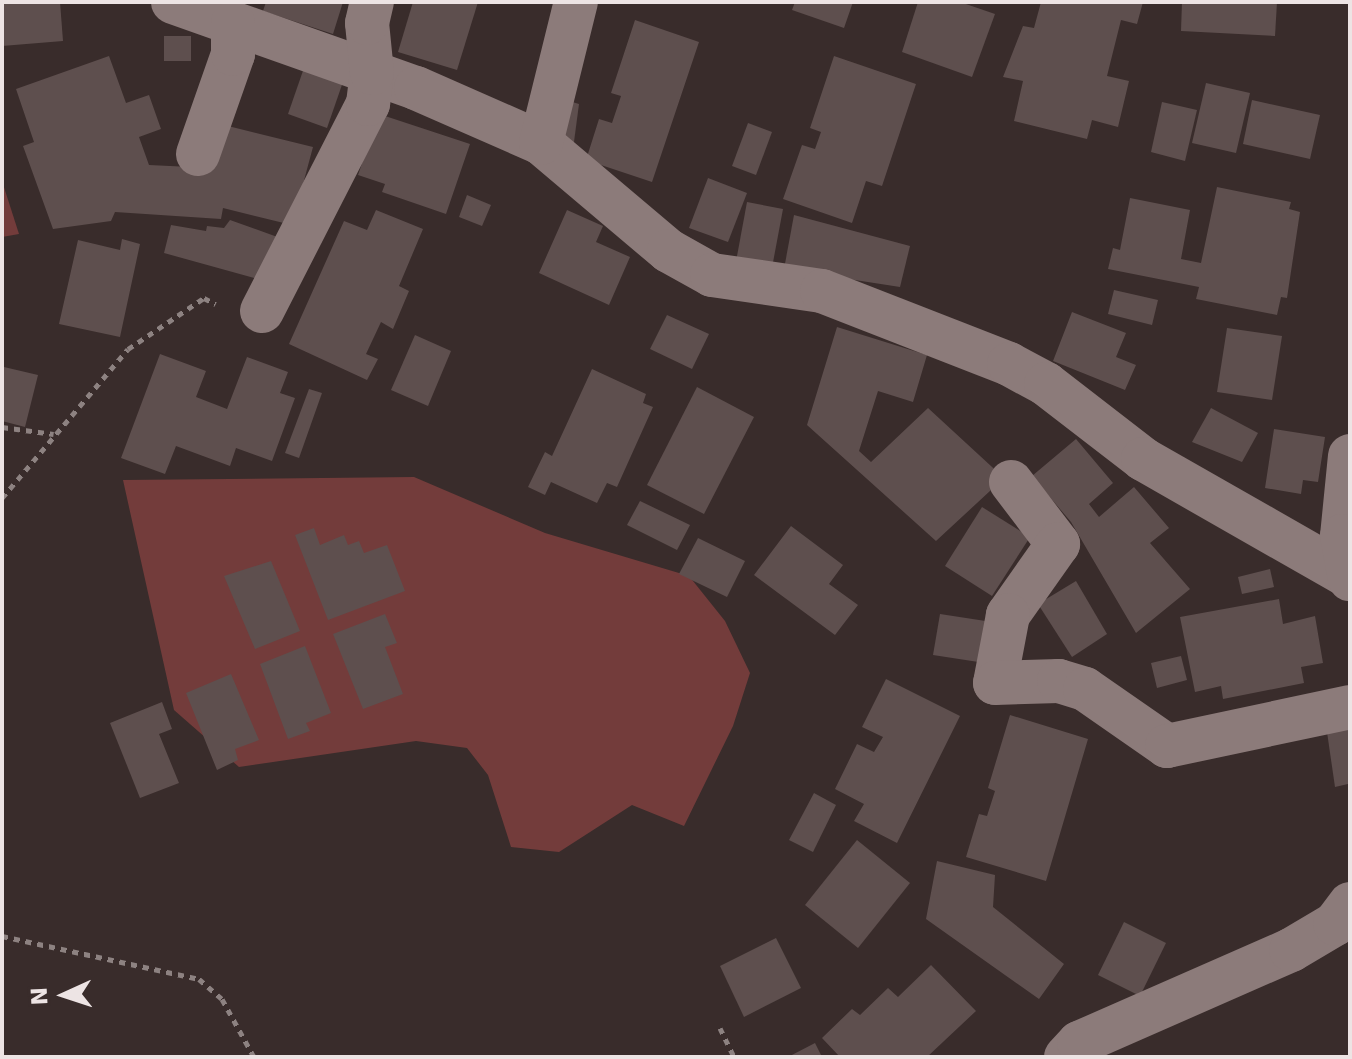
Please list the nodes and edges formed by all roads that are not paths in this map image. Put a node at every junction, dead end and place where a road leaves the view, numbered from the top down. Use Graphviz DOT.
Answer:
graph roads {
  1 [pos="173,2"];
  2 [pos="372,2"];
  3 [pos="576,2"];
  4 [pos="233,23"];
  5 [pos="372,73"];
  6 [pos="541,143"];
  7 [pos="198,154"];
  8 [pos="262,311"];
  9 [pos="1350,456"];
  10 [pos="1011,482"];
  11 [pos="1350,578"];
  12 [pos="1350,707"];
  13 [pos="1345,924"];
  14 [pos="1066,1057"];
  1 -- 4 [label="street"];
  2 -- 5 [label="street"];
  3 -- 6 [label="street"];
  4 -- 5 [label="street"];
  4 -- 7 [label="street"];
  5 -- 6 [label="street"];
  5 -- 8 [label="street"];
  6 -- 11 [label="street"];
  9 -- 11 [label="street"];
  10 -- 12 [label="street"];
  13 -- 14 [label="street"];
}
